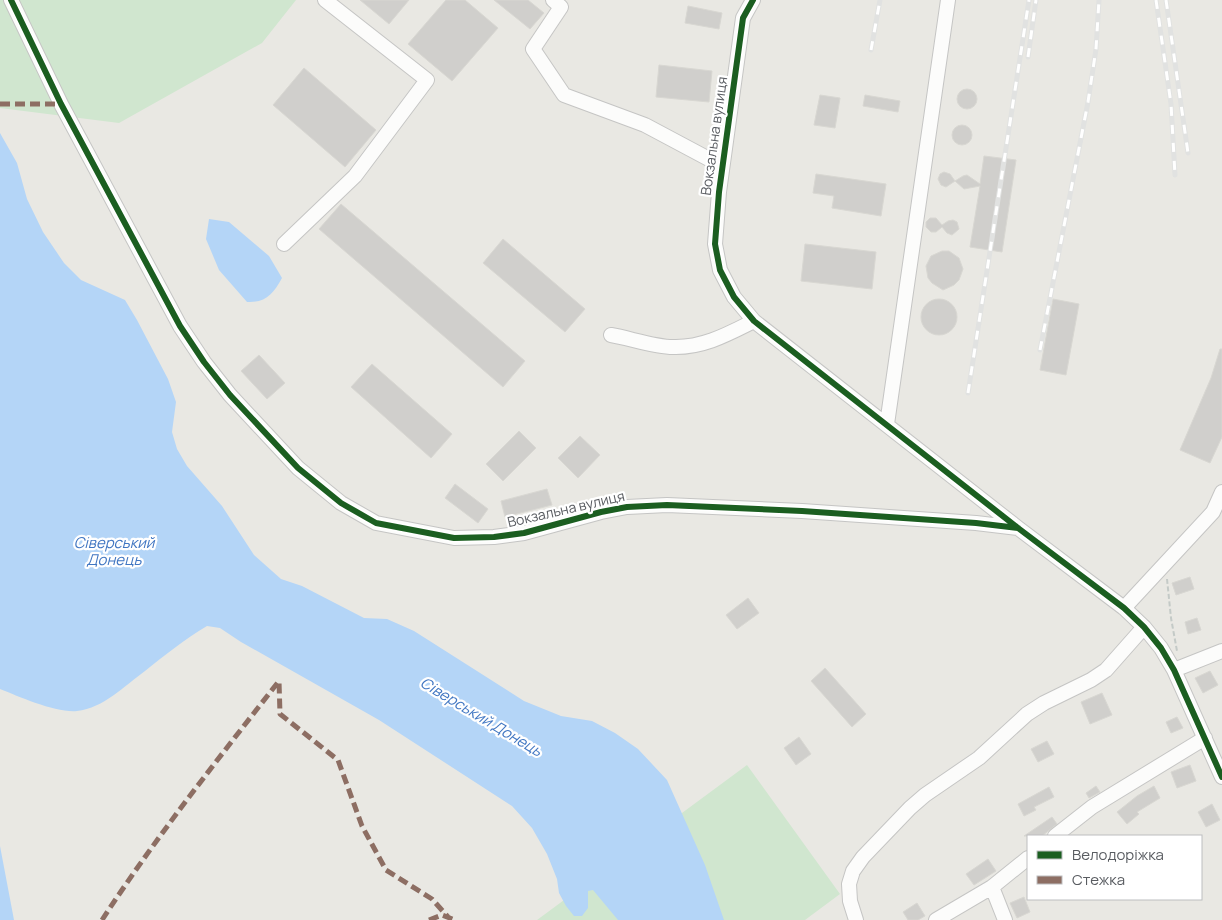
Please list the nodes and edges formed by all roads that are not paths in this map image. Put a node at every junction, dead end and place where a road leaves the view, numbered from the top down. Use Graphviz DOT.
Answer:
graph roads {
  1 [pos="11,0"];
  2 [pos="325,0"];
  3 [pos="553,0"];
  4 [pos="754,0"];
  5 [pos="948,0"];
  6 [pos="722,166"];
  7 [pos="284,244"];
  8 [pos="754,321"];
  9 [pos="611,334"];
  10 [pos="887,424"];
  11 [pos="1222,492"];
  12 [pos="1217,510"];
  13 [pos="1018,528"];
  14 [pos="1124,608"];
  15 [pos="1144,627"];
  16 [pos="1222,651"];
  17 [pos="1174,670"];
  18 [pos="1205,738"];
  19 [pos="1222,777"];
  20 [pos="1057,835"];
  21 [pos="1027,859"];
  22 [pos="992,887"];
  23 [pos="856,920"];
  24 [pos="936,920"];
  25 [pos="1005,920"];
  1 -- 13 [label="street, Вокзальна вулиця"];
  2 -- 7 [label="street"];
  3 -- 6 [label="street"];
  4 -- 6 [label="street, Вокзальна вулиця"];
  5 -- 10 [label="street"];
  6 -- 8 [label="street, Вокзальна вулиця"];
  8 -- 9 [label="street"];
  8 -- 10 [label="street, Вокзальна вулиця"];
  10 -- 13 [label="street, Вокзальна вулиця"];
  11 -- 12 [label="street"];
  12 -- 14 [label="street"];
  13 -- 14 [label="street, Вокзальна вулиця"];
  14 -- 15 [label="street, Вокзальна вулиця"];
  15 -- 17 [label="street, Вокзальна вулиця"];
  15 -- 23 [label="street"];
  16 -- 17 [label="street"];
  17 -- 18 [label="street, Вокзальна вулиця"];
  18 -- 19 [label="street, Вокзальна вулиця"];
  18 -- 20 [label="street"];
  21 -- 22 [label="street"];
  22 -- 24 [label="street"];
  22 -- 25 [label="street"];
}
